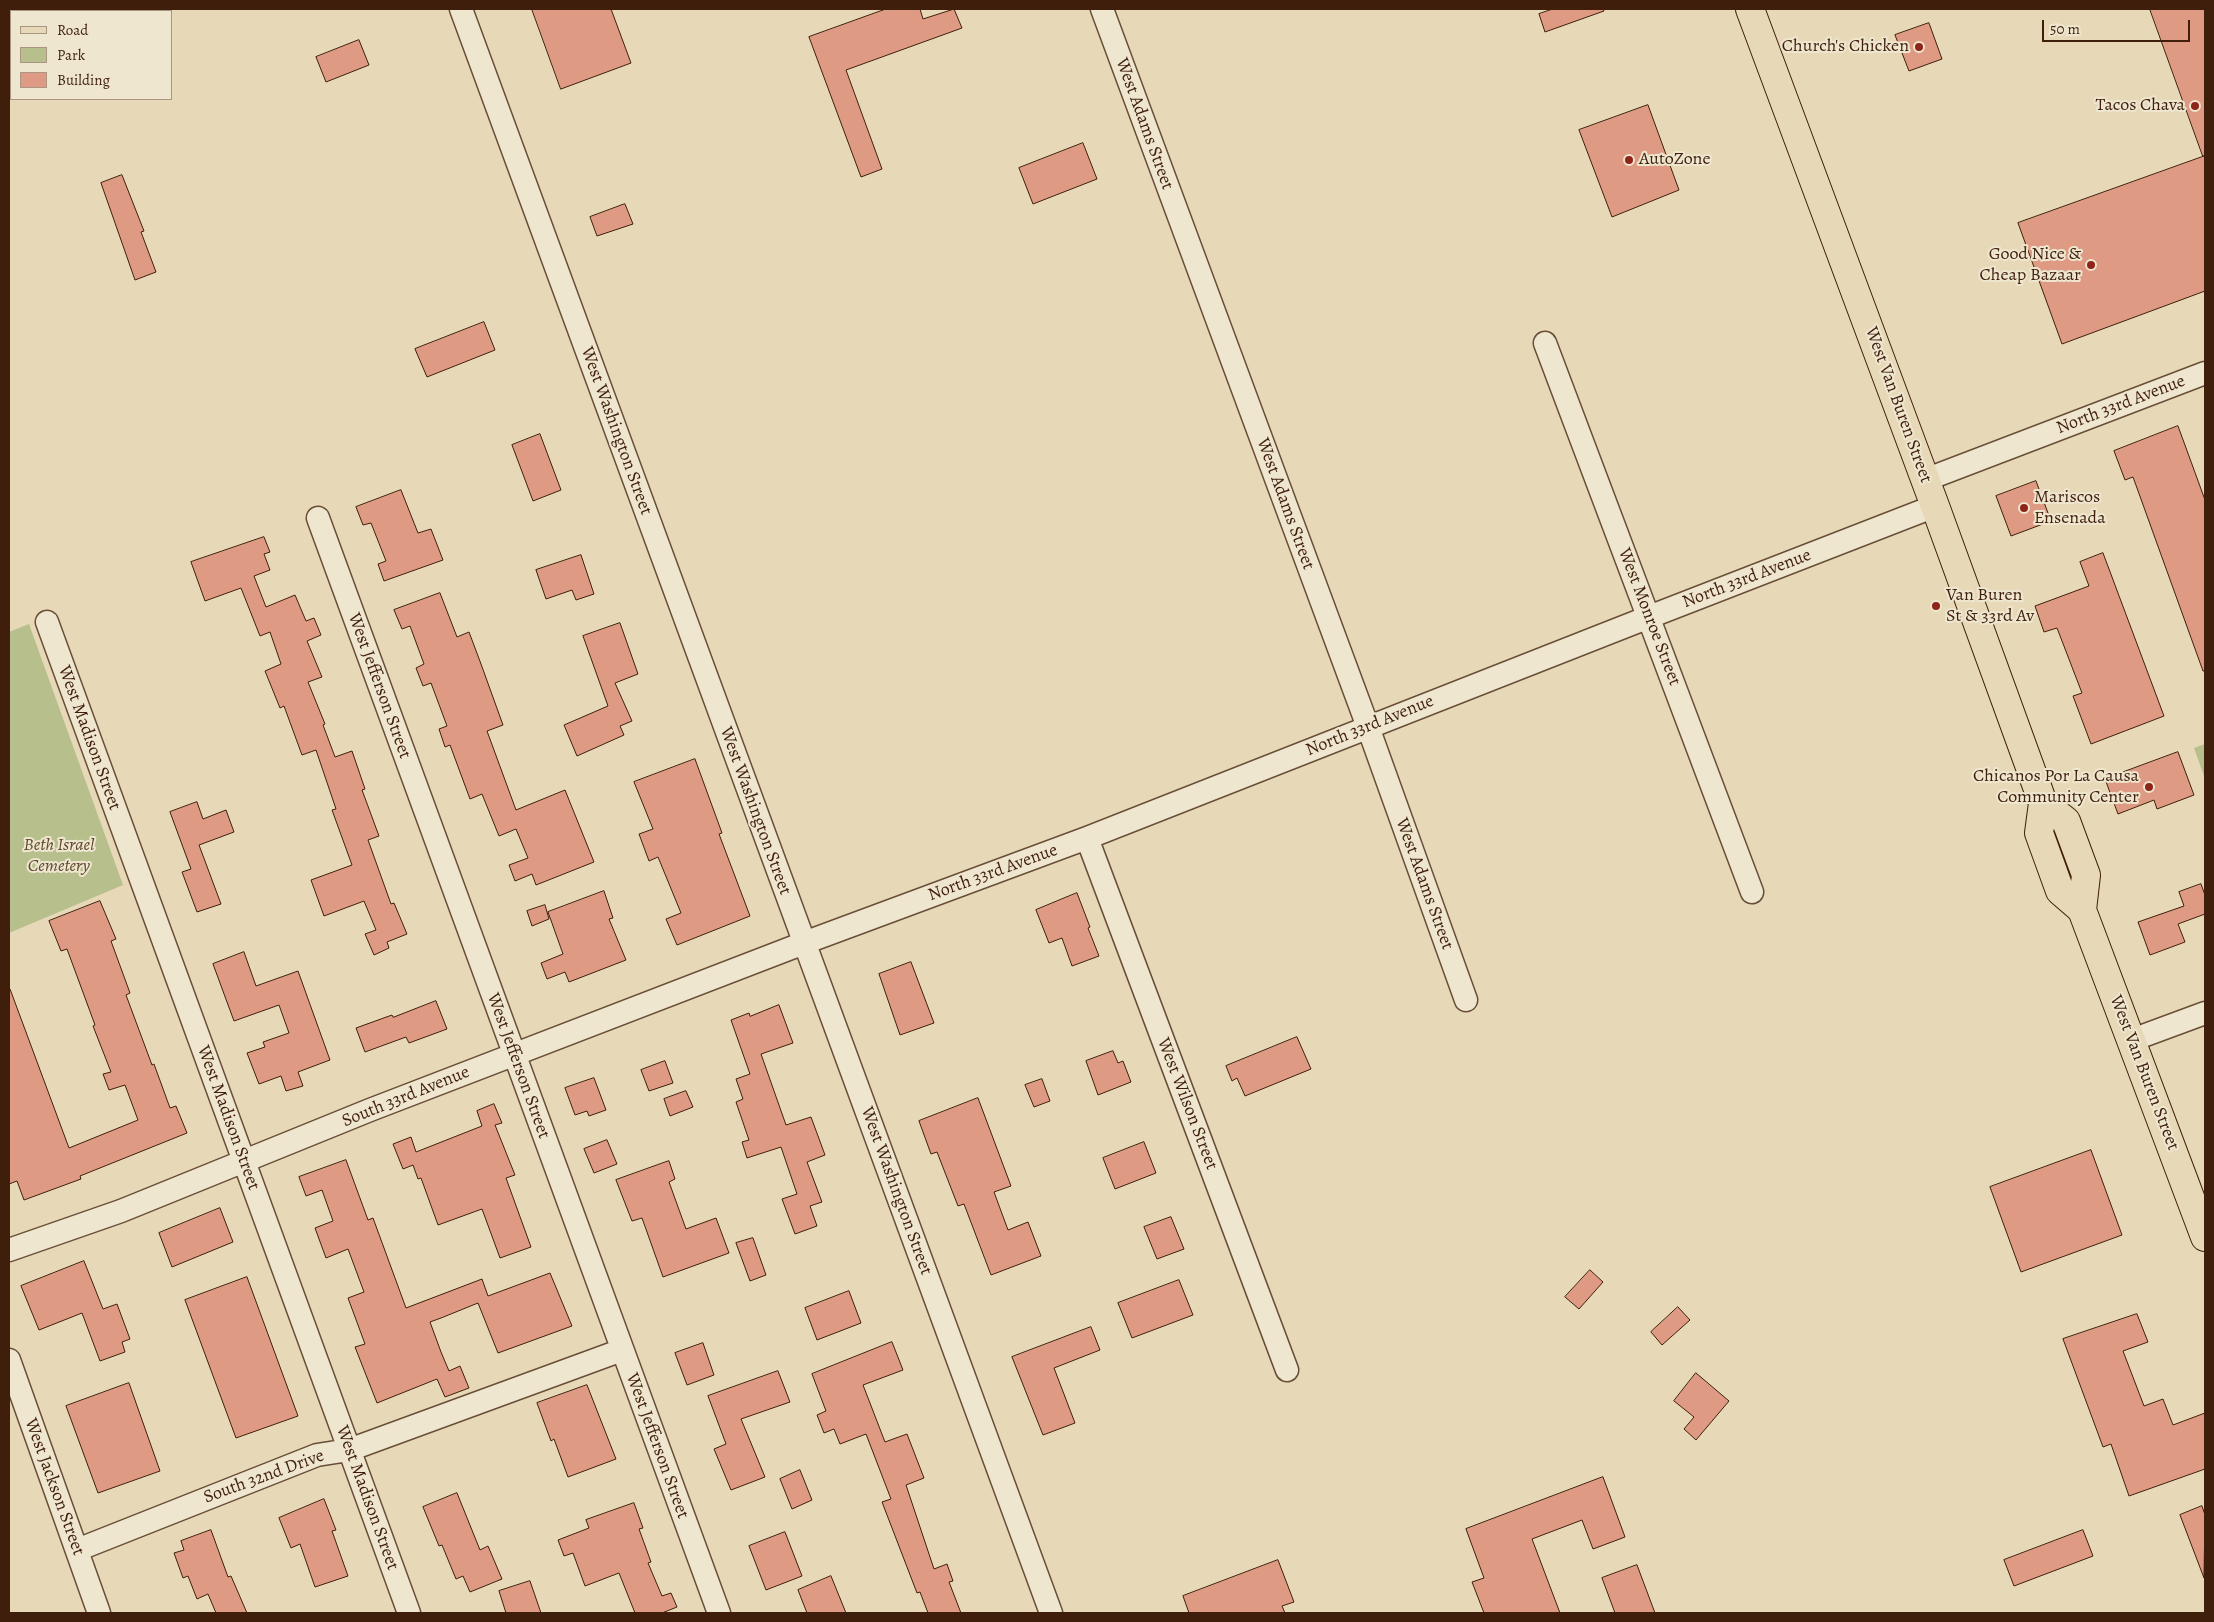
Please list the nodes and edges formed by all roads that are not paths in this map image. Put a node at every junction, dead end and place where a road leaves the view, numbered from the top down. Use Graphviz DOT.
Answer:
graph roads {
  1 [pos="461,9"];
  2 [pos="1102,9"];
  3 [pos="1750,9"];
  4 [pos="1545,343"];
  5 [pos="2205,373"];
  6 [pos="1925,480"];
  7 [pos="1935,506"];
  8 [pos="318,518"];
  9 [pos="1649,617"];
  10 [pos="47,622"];
  11 [pos="1368,727"];
  12 [pos="1087,838"];
  13 [pos="1752,892"];
  14 [pos="804,943"];
  15 [pos="1466,1000"];
  16 [pos="2205,1013"];
  17 [pos="2132,1040"];
  18 [pos="513,1055"];
  19 [pos="245,1162"];
  20 [pos="2205,1237"];
  21 [pos="9,1250"];
  22 [pos="622,1350"];
  23 [pos="9,1360"];
  24 [pos="1287,1370"];
  25 [pos="349,1450"];
  26 [pos="77,1550"];
  27 [pos="100,1613"];
  28 [pos="409,1613"];
  29 [pos="719,1613"];
  30 [pos="1052,1613"];
  1 -- 14 [label="street, West Washington Street"];
  2 -- 11 [label="street, West Adams Street"];
  3 -- 6 [label="main road, West Van Buren Street"];
  4 -- 9 [label="street, West Monroe Street"];
  5 -- 6 [label="street, North 33rd Avenue"];
  6 -- 7 [label="main road, West Van Buren Street"];
  7 -- 9 [label="street, North 33rd Avenue"];
  7 -- 17 [label="main road, West Van Buren Street"];
  8 -- 18 [label="street, West Jefferson Street"];
  9 -- 11 [label="street, North 33rd Avenue"];
  9 -- 13 [label="street, West Monroe Street"];
  10 -- 19 [label="street, West Madison Street"];
  11 -- 12 [label="street, North 33rd Avenue"];
  11 -- 15 [label="street, West Adams Street"];
  12 -- 14 [label="street, North 33rd Avenue"];
  12 -- 24 [label="street, West Wilson Street"];
  14 -- 18 [label="street, South 33rd Avenue"];
  14 -- 30 [label="street, West Washington Street"];
  16 -- 17 [label="street"];
  17 -- 20 [label="main road, West Van Buren Street"];
  18 -- 19 [label="street, South 33rd Avenue"];
  18 -- 22 [label="street, West Jefferson Street"];
  19 -- 21 [label="street, South 33rd Avenue"];
  19 -- 25 [label="street, West Madison Street"];
  22 -- 25 [label="street, South 32nd Drive"];
  22 -- 29 [label="street, West Jefferson Street"];
  23 -- 26 [label="street, West Jackson Street"];
  25 -- 26 [label="street, South 32nd Drive"];
  25 -- 28 [label="street, West Madison Street"];
  26 -- 27 [label="street, West Jackson Street"];
}
